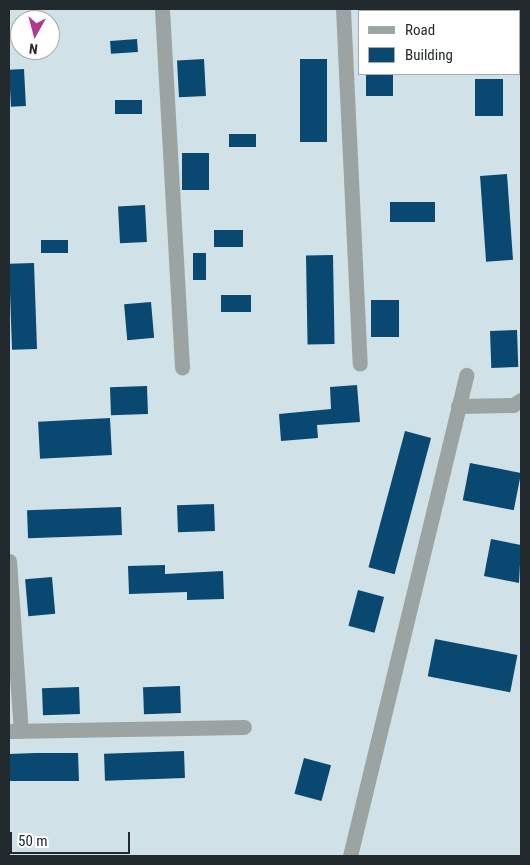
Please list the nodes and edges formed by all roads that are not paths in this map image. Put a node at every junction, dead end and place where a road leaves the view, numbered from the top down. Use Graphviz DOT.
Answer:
graph roads {
  1 [pos="162,9"];
  2 [pos="343,9"];
  3 [pos="360,364"];
  4 [pos="182,367"];
  5 [pos="466,375"];
  6 [pos="521,400"];
  7 [pos="458,406"];
  8 [pos="9,561"];
  9 [pos="244,727"];
  10 [pos="15,731"];
  11 [pos="350,856"];
  1 -- 4 [label="street"];
  2 -- 3 [label="street"];
  5 -- 7 [label="street"];
  6 -- 7 [label="street"];
  7 -- 11 [label="street"];
  8 -- 10 [label="street"];
  9 -- 10 [label="street"];
}
